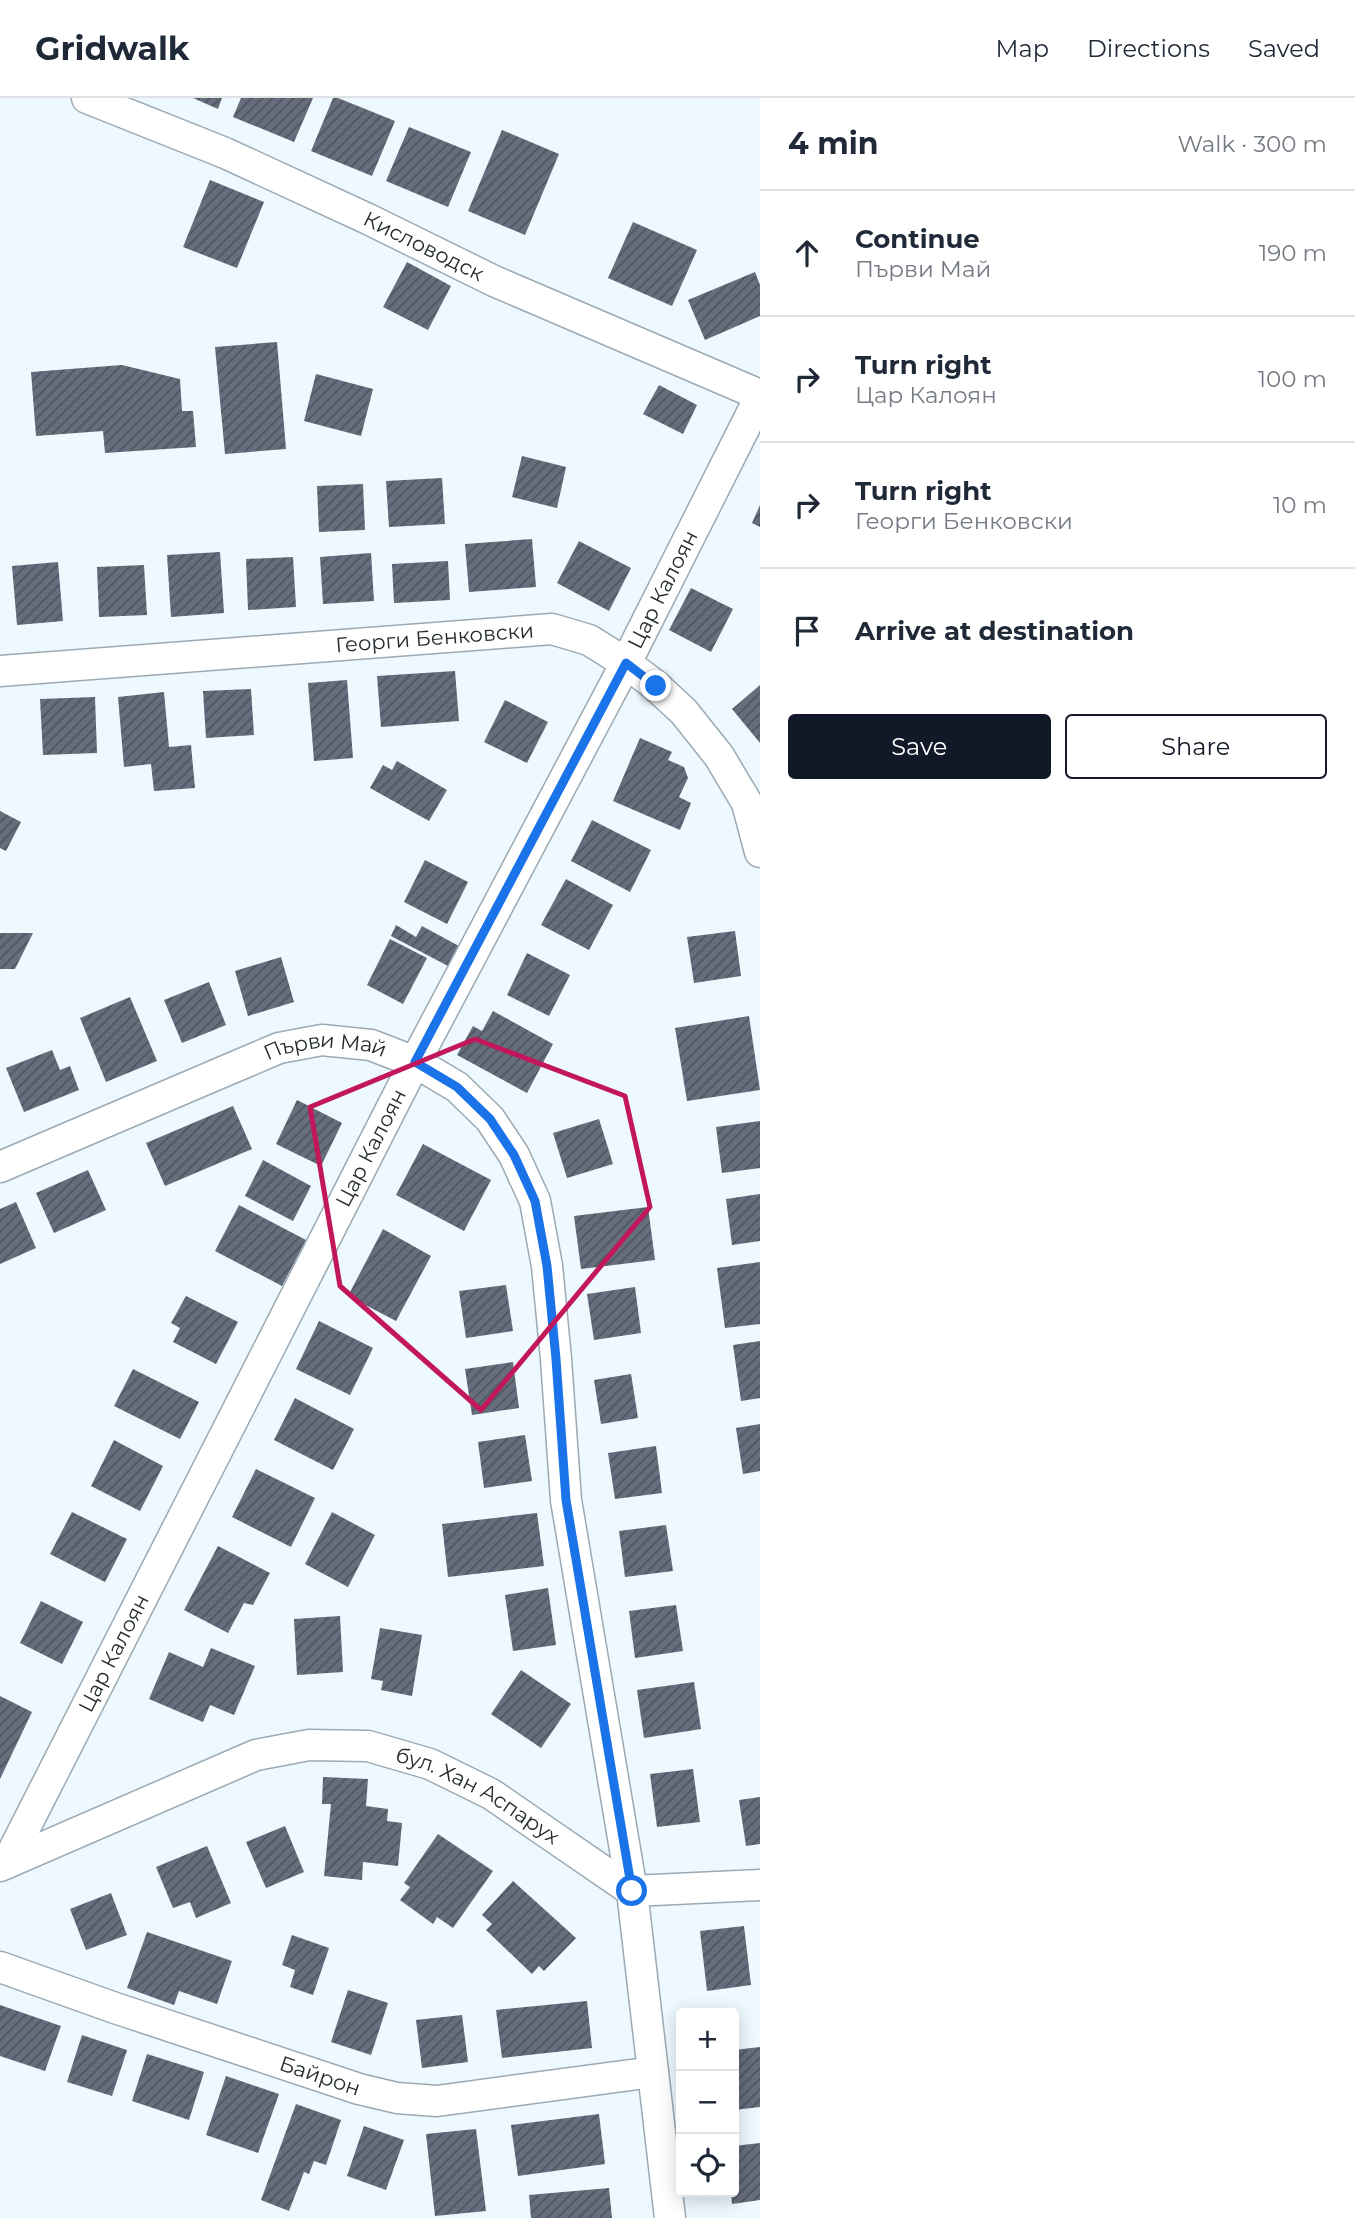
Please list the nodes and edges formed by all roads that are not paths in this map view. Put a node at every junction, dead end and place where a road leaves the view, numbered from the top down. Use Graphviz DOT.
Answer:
graph roads {
  1 [pos="87,98"];
  2 [pos="760,396"];
  3 [pos="626,663"];
  4 [pos="0,671"];
  5 [pos="760,852"];
  6 [pos="415,1062"];
  7 [pos="0,1167"];
  8 [pos="2,1863"];
  9 [pos="760,1885"];
  10 [pos="632,1891"];
  11 [pos="0,1966"];
  12 [pos="653,2072"];
  13 [pos="670,2218"];
  1 -- 2 [label="street, Кисловодск"];
  2 -- 3 [label="street, Цар Калоян"];
  3 -- 4 [label="street, Георги Бенковски"];
  3 -- 5 [label="street, Георги Бенковски"];
  3 -- 6 [label="street, Цар Калоян"];
  6 -- 7 [label="street, Първи Май"];
  6 -- 8 [label="street, Цар Калоян"];
  6 -- 10 [label="street, Първи Май"];
  8 -- 10 [label="street, бул. Хан Аспарух"];
  9 -- 10 [label="street"];
  10 -- 12 [label="street"];
  11 -- 12 [label="street, Байрон"];
  12 -- 13 [label="street"];
}
